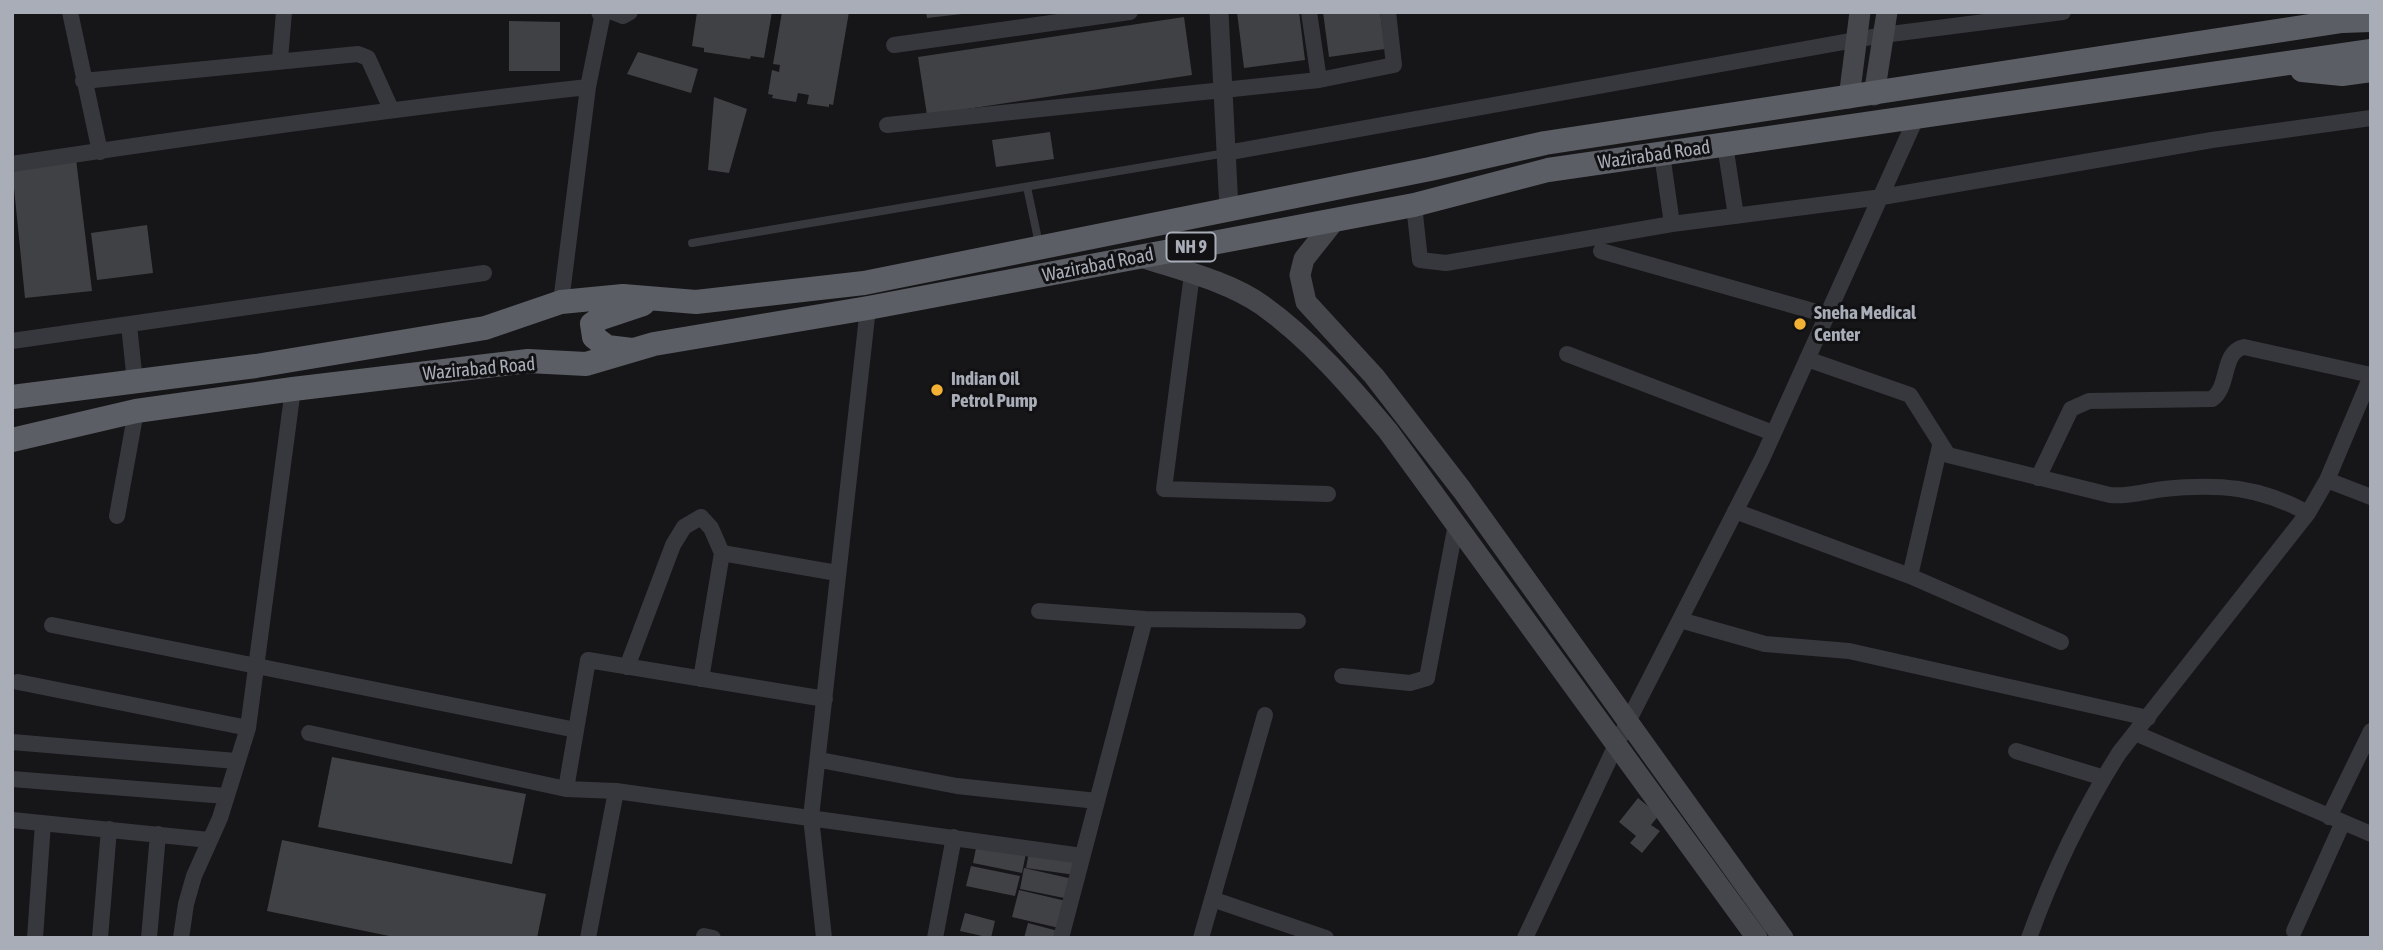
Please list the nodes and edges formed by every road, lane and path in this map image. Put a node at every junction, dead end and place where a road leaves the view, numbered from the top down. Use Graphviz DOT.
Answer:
graph roads {
  1 [pos="70,12"];
  2 [pos="284,12"];
  3 [pos="599,12"];
  4 [pos="613,12"];
  5 [pos="630,12"];
  6 [pos="1130,12"];
  7 [pos="1219,12"];
  8 [pos="1309,12"];
  9 [pos="1388,12"];
  10 [pos="1860,12"];
  11 [pos="1887,12"];
  12 [pos="2063,12"];
  13 [pos="2315,12"];
  14 [pos="2371,20"];
  15 [pos="2260,34"];
  16 [pos="1883,35"];
  17 [pos="1855,42"];
  18 [pos="894,45"];
  19 [pos="2371,51"];
  20 [pos="280,59"];
  21 [pos="2267,66"];
  22 [pos="2371,70"];
  23 [pos="1319,80"];
  24 [pos="83,82"];
  25 [pos="589,87"];
  26 [pos="1223,90"];
  27 [pos="1861,96"];
  28 [pos="391,108"];
  29 [pos="1918,114"];
  30 [pos="2371,118"];
  31 [pos="887,125"];
  32 [pos="1725,145"];
  33 [pos="100,152"];
  34 [pos="1226,153"];
  35 [pos="1662,154"];
  36 [pos="12,164"];
  37 [pos="1027,187"];
  38 [pos="1882,197"];
  39 [pos="1414,205"];
  40 [pos="1229,209"];
  41 [pos="1736,216"];
  42 [pos="1335,220"];
  43 [pos="1672,224"];
  44 [pos="692,243"];
  45 [pos="1040,247"];
  46 [pos="1601,251"];
  47 [pos="1141,257"];
  48 [pos="484,273"];
  49 [pos="1192,274"];
  50 [pos="654,300"];
  51 [pos="561,302"];
  52 [pos="869,308"];
  53 [pos="1827,315"];
  54 [pos="129,325"];
  55 [pos="12,341"];
  56 [pos="633,350"];
  57 [pos="1567,354"];
  58 [pos="1807,359"];
  59 [pos="2371,376"];
  60 [pos="135,382"];
  61 [pos="293,389"];
  62 [pos="12,397"];
  63 [pos="136,411"];
  64 [pos="1773,433"];
  65 [pos="12,440"];
  66 [pos="1940,446"];
  67 [pos="2038,478"];
  68 [pos="2327,480"];
  69 [pos="1328,494"];
  70 [pos="2371,497"];
  71 [pos="1735,511"];
  72 [pos="2308,513"];
  73 [pos="117,516"];
  74 [pos="1456,524"];
  75 [pos="722,553"];
  76 [pos="837,573"];
  77 [pos="1910,576"];
  78 [pos="1039,611"];
  79 [pos="1145,619"];
  80 [pos="1680,620"];
  81 [pos="1298,621"];
  82 [pos="52,625"];
  83 [pos="2061,642"];
  84 [pos="256,667"];
  85 [pos="627,667"];
  86 [pos="1342,676"];
  87 [pos="701,679"];
  88 [pos="18,681"];
  89 [pos="825,699"];
  90 [pos="1265,715"];
  91 [pos="2148,718"];
  92 [pos="1629,720"];
  93 [pos="247,728"];
  94 [pos="576,730"];
  95 [pos="2371,731"];
  96 [pos="309,733"];
  97 [pos="2135,733"];
  98 [pos="12,741"];
  99 [pos="1617,743"];
  100 [pos="2016,751"];
  101 [pos="820,760"];
  102 [pos="236,761"];
  103 [pos="2104,778"];
  104 [pos="12,779"];
  105 [pos="566,789"];
  106 [pos="616,790"];
  107 [pos="226,796"];
  108 [pos="1097,801"];
  109 [pos="811,817"];
  110 [pos="12,820"];
  111 [pos="2336,820"];
  112 [pos="43,823"];
  113 [pos="109,829"];
  114 [pos="158,834"];
  115 [pos="2371,834"];
  116 [pos="954,837"];
  117 [pos="209,840"];
  118 [pos="1082,856"];
  119 [pos="1212,899"];
  120 [pos="2294,931"];
  121 [pos="1779,936"];
  122 [pos="35,938"];
  123 [pos="100,938"];
  124 [pos="149,938"];
  125 [pos="181,938"];
  126 [pos="588,938"];
  127 [pos="824,938"];
  128 [pos="935,938"];
  129 [pos="1060,938"];
  130 [pos="1201,938"];
  131 [pos="1326,938"];
  132 [pos="1525,938"];
  133 [pos="1757,938"];
  134 [pos="2029,938"];
  1 -- 24 [label="street"];
  2 -- 20 [label="street"];
  3 -- 25 [label="street"];
  4 -- 5 [label="street"];
  6 -- 18 [label="street"];
  7 -- 26 [label="street"];
  8 -- 23 [label="street"];
  9 -- 23 [label="street"];
  10 -- 17 [label="main road"];
  11 -- 16 [label="main road"];
  12 -- 16 [label="street"];
  13 -- 15 [label="highway, Wazirabad Road / NH 9"];
  14 -- 15 [label="highway, Wazirabad Road / NH 9"];
  15 -- 27 [label="highway, Wazirabad Road / NH 9"];
  16 -- 17 [label="street"];
  16 -- 27 [label="main road"];
  17 -- 27 [label="main road"];
  17 -- 34 [label="street"];
  19 -- 21 [label="highway, Wazirabad Road / NH 9"];
  20 -- 24 [label="street"];
  20 -- 28 [label="street"];
  21 -- 22 [label="highway, Wazirabad Road / NH 9"];
  21 -- 29 [label="highway, Wazirabad Road / NH 9"];
  23 -- 26 [label="street"];
  24 -- 33 [label="street"];
  25 -- 28 [label="street"];
  25 -- 51 [label="street"];
  26 -- 31 [label="street"];
  26 -- 34 [label="street"];
  27 -- 40 [label="highway, Wazirabad Road / NH 9"];
  28 -- 33 [label="street"];
  29 -- 32 [label="highway, Wazirabad Road / NH 9"];
  29 -- 38 [label="street"];
  30 -- 38 [label="street"];
  32 -- 35 [label="highway, Wazirabad Road / NH 9"];
  32 -- 41 [label="street"];
  33 -- 36 [label="street"];
  34 -- 37 [label="lane"];
  34 -- 40 [label="street"];
  35 -- 39 [label="highway, Wazirabad Road / NH 9"];
  35 -- 43 [label="street"];
  37 -- 44 [label="lane"];
  37 -- 45 [label="lane"];
  38 -- 41 [label="street"];
  38 -- 53 [label="street"];
  39 -- 42 [label="highway, Wazirabad Road / NH 9"];
  39 -- 43 [label="street"];
  40 -- 45 [label="highway, Wazirabad Road / NH 9"];
  41 -- 43 [label="street"];
  42 -- 47 [label="highway, Wazirabad Road / NH 9"];
  42 -- 92 [label="main road"];
  45 -- 50 [label="highway, Wazirabad Road / NH 9"];
  46 -- 53 [label="street"];
  47 -- 49 [label="main road"];
  47 -- 52 [label="highway, Wazirabad Road / NH 9"];
  48 -- 54 [label="street"];
  49 -- 69 [label="street"];
  49 -- 74 [label="main road"];
  50 -- 51 [label="highway, Wazirabad Road / NH 9"];
  50 -- 56 [label="highway"];
  51 -- 60 [label="highway, Wazirabad Road / NH 9"];
  52 -- 56 [label="highway, Wazirabad Road / NH 9"];
  52 -- 76 [label="street"];
  53 -- 58 [label="street"];
  54 -- 55 [label="street"];
  54 -- 60 [label="street"];
  56 -- 61 [label="highway, Wazirabad Road / NH 9"];
  57 -- 64 [label="street"];
  58 -- 64 [label="street"];
  58 -- 66 [label="street"];
  59 -- 67 [label="street"];
  59 -- 68 [label="street"];
  60 -- 62 [label="highway, Wazirabad Road / NH 9"];
  61 -- 63 [label="highway, Wazirabad Road / NH 9"];
  61 -- 84 [label="street"];
  63 -- 65 [label="highway, Wazirabad Road / NH 9"];
  63 -- 73 [label="street"];
  64 -- 71 [label="street"];
  66 -- 67 [label="street"];
  66 -- 77 [label="street"];
  67 -- 72 [label="street"];
  68 -- 70 [label="street"];
  68 -- 72 [label="street"];
  71 -- 77 [label="street"];
  71 -- 80 [label="street"];
  72 -- 91 [label="street"];
  74 -- 86 [label="street"];
  74 -- 99 [label="main road"];
  75 -- 76 [label="street"];
  75 -- 85 [label="street"];
  75 -- 87 [label="street"];
  76 -- 89 [label="street"];
  77 -- 83 [label="street"];
  78 -- 79 [label="street"];
  79 -- 81 [label="street"];
  79 -- 108 [label="street"];
  80 -- 91 [label="street"];
  80 -- 92 [label="street"];
  82 -- 84 [label="street"];
  84 -- 93 [label="street"];
  84 -- 94 [label="street"];
  85 -- 87 [label="street"];
  85 -- 94 [label="street"];
  87 -- 89 [label="street"];
  88 -- 93 [label="street"];
  89 -- 101 [label="street"];
  90 -- 119 [label="street"];
  91 -- 97 [label="street"];
  92 -- 99 [label="street"];
  92 -- 121 [label="main road"];
  93 -- 102 [label="street"];
  94 -- 105 [label="street"];
  95 -- 111 [label="street"];
  96 -- 105 [label="street"];
  97 -- 103 [label="street"];
  97 -- 111 [label="street"];
  98 -- 102 [label="street"];
  99 -- 132 [label="street"];
  99 -- 133 [label="main road"];
  100 -- 103 [label="street"];
  101 -- 108 [label="street"];
  101 -- 109 [label="street"];
  102 -- 107 [label="street"];
  103 -- 134 [label="street"];
  104 -- 107 [label="street"];
  105 -- 106 [label="street"];
  106 -- 109 [label="street"];
  106 -- 126 [label="street"];
  107 -- 117 [label="street"];
  108 -- 118 [label="street"];
  109 -- 116 [label="street"];
  109 -- 127 [label="street"];
  110 -- 112 [label="street"];
  111 -- 115 [label="street"];
  111 -- 120 [label="street"];
  112 -- 113 [label="street"];
  112 -- 122 [label="street"];
  113 -- 114 [label="street"];
  113 -- 123 [label="street"];
  114 -- 117 [label="street"];
  114 -- 124 [label="street"];
  116 -- 118 [label="street"];
  116 -- 128 [label="street"];
  117 -- 125 [label="street"];
  118 -- 129 [label="street"];
  119 -- 130 [label="street"];
  119 -- 131 [label="street"];
}
